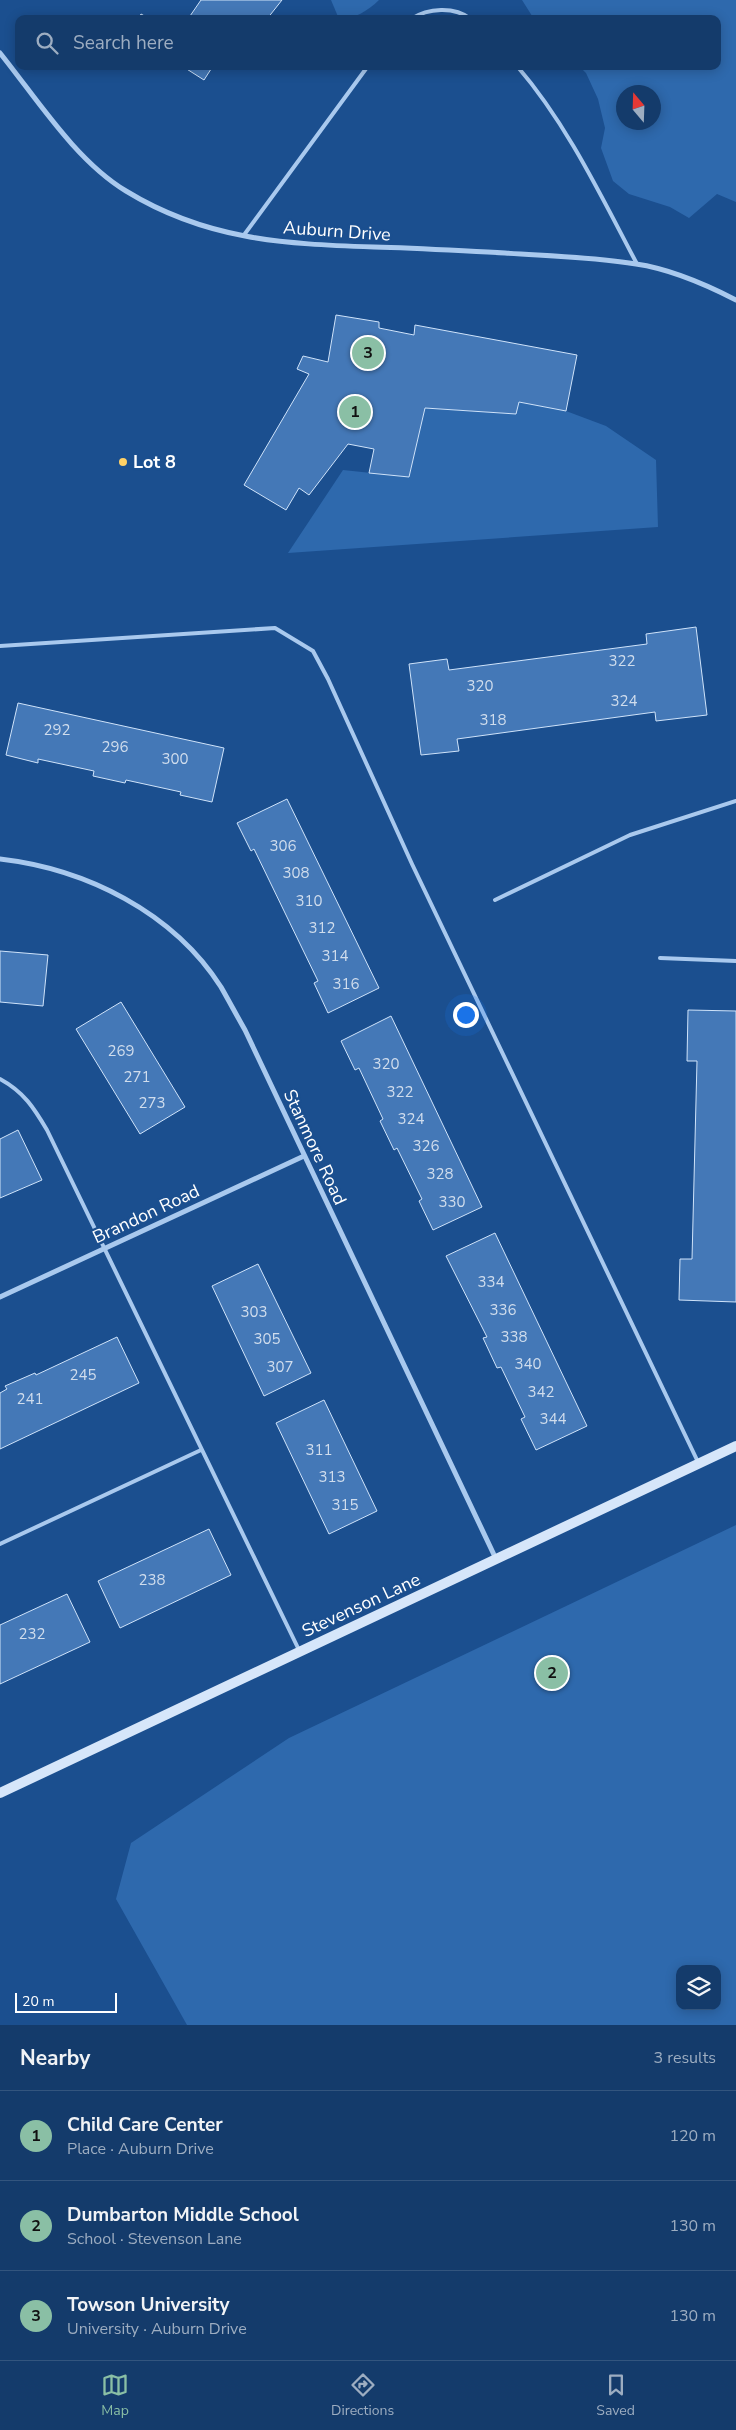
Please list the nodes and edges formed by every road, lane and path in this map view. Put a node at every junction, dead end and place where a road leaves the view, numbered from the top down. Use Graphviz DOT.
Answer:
graph roads {
  1 [pos="416,15"];
  2 [pos="462,15"];
  3 [pos="0,53"];
  4 [pos="365,70"];
  5 [pos="520,70"];
  6 [pos="244,236"];
  7 [pos="637,264"];
  8 [pos="736,300"];
  9 [pos="0,646"];
  10 [pos="736,801"];
  11 [pos="0,859"];
  12 [pos="495,900"];
  13 [pos="660,958"];
  14 [pos="736,961"];
  15 [pos="0,1079"];
  16 [pos="304,1156"];
  17 [pos="105,1248"];
  18 [pos="0,1297"];
  19 [pos="736,1446"];
  20 [pos="201,1450"];
  21 [pos="699,1463"];
  22 [pos="0,1544"];
  23 [pos="496,1559"];
  24 [pos="300,1652"];
  25 [pos="0,1794"];
  1 -- 2 [label="lane"];
  3 -- 6 [label="street, Auburn Drive"];
  4 -- 6 [label="lane"];
  5 -- 7 [label="lane"];
  6 -- 7 [label="street, Auburn Drive"];
  7 -- 8 [label="street, Auburn Drive"];
  9 -- 21 [label="lane"];
  10 -- 12 [label="lane"];
  11 -- 16 [label="street, Stanmore Road"];
  13 -- 14 [label="lane"];
  15 -- 17 [label="lane"];
  16 -- 17 [label="street, Brandon Road"];
  16 -- 23 [label="street, Stanmore Road"];
  17 -- 18 [label="street, Brandon Road"];
  17 -- 20 [label="lane"];
  19 -- 21 [label="street, Stevenson Lane"];
  20 -- 22 [label="lane"];
  20 -- 24 [label="lane"];
  21 -- 23 [label="street, Stevenson Lane"];
  23 -- 24 [label="street, Stevenson Lane"];
  24 -- 25 [label="street, Stevenson Lane"];
}
